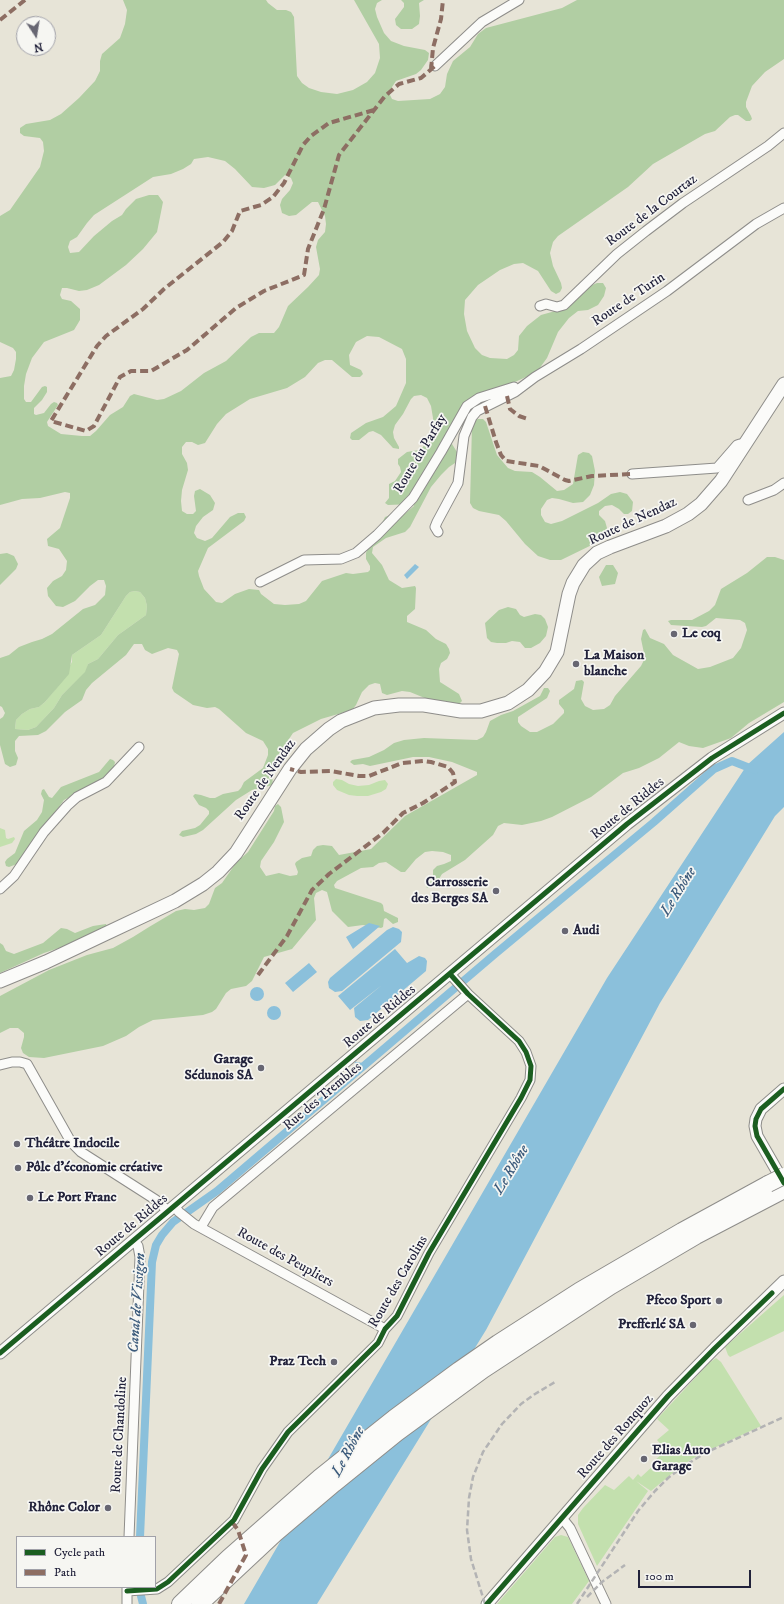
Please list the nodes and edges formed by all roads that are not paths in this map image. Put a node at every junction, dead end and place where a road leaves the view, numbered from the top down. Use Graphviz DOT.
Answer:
graph roads {
  1 [pos="519,0"];
  2 [pos="435,66"];
  3 [pos="784,133"];
  4 [pos="784,208"];
  5 [pos="540,306"];
  6 [pos="524,385"];
  7 [pos="783,386"];
  8 [pos="744,446"];
  9 [pos="632,474"];
  10 [pos="784,483"];
  11 [pos="748,500"];
  12 [pos="438,532"];
  13 [pos="260,582"];
  14 [pos="784,712"];
  15 [pos="139,747"];
  16 [pos="0,889"];
  17 [pos="450,974"];
  18 [pos="0,981"];
  19 [pos="468,994"];
  20 [pos="0,1066"];
  21 [pos="784,1089"];
  22 [pos="784,1176"];
  23 [pos="778,1188"];
  24 [pos="174,1210"];
  25 [pos="201,1227"];
  26 [pos="133,1240"];
  27 [pos="784,1283"];
  28 [pos="385,1329"];
  29 [pos="0,1353"];
  30 [pos="562,1518"];
  31 [pos="129,1536"];
  32 [pos="130,1590"];
  33 [pos="127,1604"];
  34 [pos="180,1604"];
  35 [pos="200,1604"];
  36 [pos="487,1604"];
  37 [pos="606,1604"];
  1 -- 2 [label="street"];
  3 -- 5 [label="street, Route de la Courtaz"];
  4 -- 6 [label="street, Route de Turin"];
  6 -- 12 [label="street, Route de Turin"];
  6 -- 13 [label="street, Route du Parfay"];
  7 -- 8 [label="main road, Route de Nendaz"];
  8 -- 9 [label="street"];
  8 -- 18 [label="main road, Route de Nendaz"];
  10 -- 11 [label="street"];
  14 -- 17 [label="street, Route de Riddes"];
  15 -- 16 [label="street"];
  17 -- 19 [label="street, Route des Carolins"];
  17 -- 24 [label="street, Route de Riddes"];
  19 -- 25 [label="street, Rue des Trembles"];
  19 -- 28 [label="street, Route des Carolins"];
  20 -- 24 [label="street, Route des Peupliers"];
  21 -- 23 [label="street"];
  22 -- 23 [label="highway, bridge"];
  23 -- 34 [label="highway"];
  23 -- 35 [label="highway"];
  24 -- 25 [label="street, Route des Peupliers"];
  24 -- 26 [label="street, Route de Riddes"];
  25 -- 28 [label="street, Route des Peupliers"];
  26 -- 29 [label="street, Route de Riddes"];
  26 -- 31 [label="street, Route de Chandoline"];
  27 -- 30 [label="street, Route des Ronquoz"];
  28 -- 32 [label="street, Route des Carolins"];
  30 -- 36 [label="street, Route des Ronquoz"];
  30 -- 37 [label="street"];
  32 -- 33 [label="street"];
}
